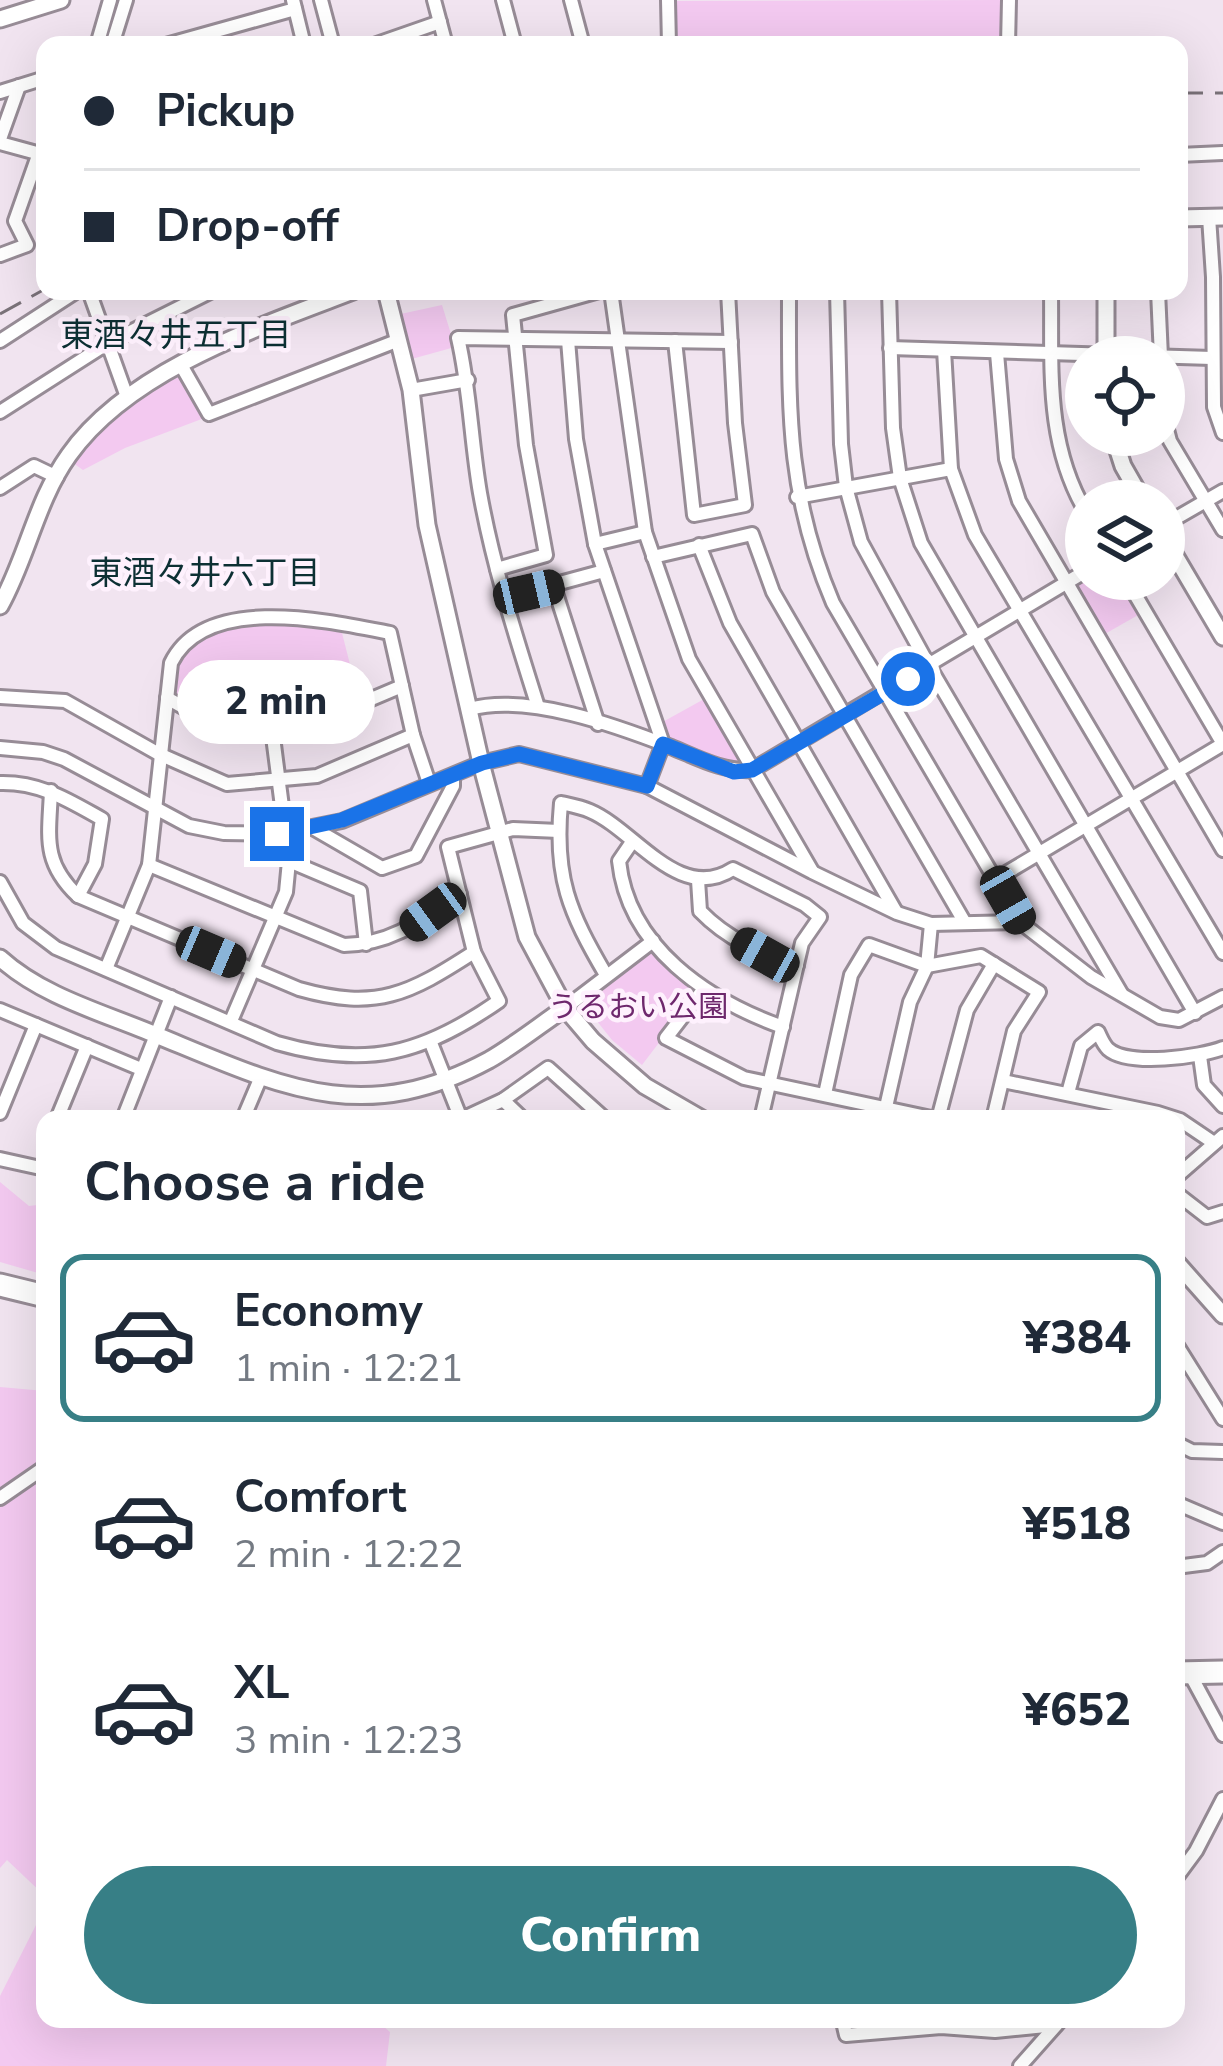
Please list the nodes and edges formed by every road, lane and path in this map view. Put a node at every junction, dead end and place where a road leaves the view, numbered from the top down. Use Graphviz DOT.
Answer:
graph roads {
  1 [pos="61,0"];
  2 [pos="110,0"];
  3 [pos="126,0"];
  4 [pos="434,0"];
  5 [pos="502,0"];
  6 [pos="571,0"];
  7 [pos="668,0"];
  8 [pos="1009,0"];
  9 [pos="325,1"];
  10 [pos="294,4"];
  11 [pos="0,20"];
  12 [pos="440,22"];
  13 [pos="100,36"];
  14 [pos="115,36"];
  15 [pos="198,36"];
  16 [pos="302,36"];
  17 [pos="331,36"];
  18 [pos="400,36"];
  19 [pos="444,36"];
  20 [pos="512,36"];
  21 [pos="581,36"];
  22 [pos="668,36"];
  23 [pos="1008,36"];
  24 [pos="36,81"];
  25 [pos="19,86"];
  26 [pos="0,92"];
  27 [pos="0,141"];
  28 [pos="36,152"];
  29 [pos="1223,153"];
  30 [pos="1188,154"];
  31 [pos="36,169"];
  32 [pos="1216,217"];
  33 [pos="0,255"];
  34 [pos="1218,277"];
  35 [pos="63,300"];
  36 [pos="92,300"];
  37 [pos="194,300"];
  38 [pos="329,300"];
  39 [pos="388,300"];
  40 [pos="567,300"];
  41 [pos="612,300"];
  42 [pos="729,300"];
  43 [pos="788,300"];
  44 [pos="837,300"];
  45 [pos="889,300"];
  46 [pos="1051,300"];
  47 [pos="1106,300"];
  48 [pos="1158,300"];
  49 [pos="1106,336"];
  50 [pos="1160,336"];
  51 [pos="514,339"];
  52 [pos="399,340"];
  53 [pos="568,340"];
  54 [pos="618,340"];
  55 [pos="675,340"];
  56 [pos="0,341"];
  57 [pos="731,342"];
  58 [pos="108,343"];
  59 [pos="890,348"];
  60 [pos="944,350"];
  61 [pos="1052,352"];
  62 [pos="997,353"];
  63 [pos="1065,353"];
  64 [pos="1185,357"];
  65 [pos="1212,358"];
  66 [pos="181,365"];
  67 [pos="468,380"];
  68 [pos="411,391"];
  69 [pos="127,397"];
  70 [pos="0,412"];
  71 [pos="1223,432"];
  72 [pos="1179,456"];
  73 [pos="951,470"];
  74 [pos="57,477"];
  75 [pos="900,478"];
  76 [pos="1069,480"];
  77 [pos="846,487"];
  78 [pos="0,488"];
  79 [pos="1223,490"];
  80 [pos="797,497"];
  81 [pos="1206,500"];
  82 [pos="1185,512"];
  83 [pos="1223,530"];
  84 [pos="644,532"];
  85 [pos="596,544"];
  86 [pos="699,545"];
  87 [pos="653,557"];
  88 [pos="497,569"];
  89 [pos="604,571"];
  90 [pos="1185,573"];
  91 [pos="1065,584"];
  92 [pos="554,587"];
  93 [pos="504,598"];
  94 [pos="1075,600"];
  95 [pos="1138,600"];
  96 [pos="0,606"];
  97 [pos="1019,611"];
  98 [pos="1223,637"];
  99 [pos="976,639"];
  100 [pos="929,667"];
  101 [pos="402,686"];
  102 [pos="886,692"];
  103 [pos="0,697"];
  104 [pos="167,698"];
  105 [pos="538,707"];
  106 [pos="470,710"];
  107 [pos="843,717"];
  108 [pos="598,724"];
  109 [pos="272,729"];
  110 [pos="413,735"];
  111 [pos="663,744"];
  112 [pos="797,745"];
  113 [pos="0,748"];
  114 [pos="159,754"];
  115 [pos="482,763"];
  116 [pos="752,770"];
  117 [pos="1177,772"];
  118 [pos="453,777"];
  119 [pos="279,781"];
  120 [pos="0,783"];
  121 [pos="429,783"];
  122 [pos="647,786"];
  123 [pos="51,790"];
  124 [pos="1132,798"];
  125 [pos="153,810"];
  126 [pos="1086,826"];
  127 [pos="312,827"];
  128 [pos="559,831"];
  129 [pos="285,832"];
  130 [pos="499,832"];
  131 [pos="632,842"];
  132 [pos="1223,850"];
  133 [pos="1040,853"];
  134 [pos="289,861"];
  135 [pos="149,865"];
  136 [pos="812,872"];
  137 [pos="996,878"];
  138 [pos="698,880"];
  139 [pos="0,882"];
  140 [pos="460,893"];
  141 [pos="78,896"];
  142 [pos="896,913"];
  143 [pos="127,917"];
  144 [pos="274,917"];
  145 [pos="1021,922"];
  146 [pos="965,923"];
  147 [pos="931,924"];
  148 [pos="653,941"];
  149 [pos="366,944"];
  150 [pos="474,952"];
  151 [pos="1223,953"];
  152 [pos="0,958"];
  153 [pos="994,964"];
  154 [pos="797,965"];
  155 [pos="928,966"];
  156 [pos="106,969"];
  157 [pos="253,969"];
  158 [pos="606,975"];
  159 [pos="703,990"];
  160 [pos="1122,994"];
  161 [pos="171,997"];
  162 [pos="1223,997"];
  163 [pos="565,1008"];
  164 [pos="0,1010"];
  165 [pos="1195,1013"];
  166 [pos="231,1022"];
  167 [pos="36,1025"];
  168 [pos="783,1027"];
  169 [pos="156,1035"];
  170 [pos="431,1043"];
  171 [pos="87,1046"];
  172 [pos="1223,1048"];
  173 [pos="1200,1056"];
  174 [pos="141,1069"];
  175 [pos="260,1079"];
  176 [pos="446,1080"];
  177 [pos="1003,1081"];
  178 [pos="770,1082"];
  179 [pos="1067,1093"];
  180 [pos="825,1094"];
  181 [pos="503,1100"];
  182 [pos="1223,1106"];
  183 [pos="886,1107"];
  184 [pos="61,1110"];
  185 [pos="126,1110"];
  186 [pos="247,1110"];
  187 [pos="458,1110"];
  188 [pos="481,1110"];
  189 [pos="514,1110"];
  190 [pos="595,1110"];
  191 [pos="688,1110"];
  192 [pos="763,1110"];
  193 [pos="899,1110"];
  194 [pos="939,1110"];
  195 [pos="995,1110"];
  196 [pos="1138,1110"];
  197 [pos="0,1113"];
  198 [pos="1185,1122"];
  199 [pos="1219,1139"];
  200 [pos="0,1159"];
  201 [pos="36,1167"];
  202 [pos="1185,1169"];
  203 [pos="1185,1200"];
  204 [pos="1223,1212"];
  205 [pos="1185,1269"];
  206 [pos="0,1285"];
  207 [pos="36,1294"];
  208 [pos="1218,1294"];
  209 [pos="1223,1315"];
  210 [pos="1185,1358"];
  211 [pos="1223,1419"];
  212 [pos="1185,1448"];
  213 [pos="1223,1452"];
  214 [pos="36,1473"];
  215 [pos="0,1498"];
  216 [pos="1185,1507"];
  217 [pos="1223,1523"];
  218 [pos="1223,1552"];
  219 [pos="1185,1567"];
  220 [pos="1223,1672"];
  221 [pos="1185,1674"];
  222 [pos="1185,1677"];
  223 [pos="1223,1735"];
  224 [pos="1223,1798"];
  225 [pos="1185,1866"];
  226 [pos="844,2028"];
  227 [pos="929,2028"];
  228 [pos="952,2028"];
  229 [pos="1021,2028"];
  230 [pos="1054,2028"];
  231 [pos="1020,2066"];
  1 -- 11 [label="street"];
  2 -- 13 [label="street"];
  3 -- 14 [label="street"];
  4 -- 12 [label="street"];
  5 -- 20 [label="street"];
  6 -- 21 [label="street"];
  7 -- 22 [label="street"];
  8 -- 23 [label="street"];
  9 -- 17 [label="street"];
  10 -- 15 [label="street"];
  10 -- 16 [label="street"];
  12 -- 18 [label="street"];
  12 -- 19 [label="street"];
  24 -- 25 [label="street"];
  25 -- 26 [label="street"];
  25 -- 27 [label="street"];
  27 -- 28 [label="street"];
  29 -- 30 [label="street"];
  31 -- 33 [label="street"];
  32 -- 34 [label="street"];
  34 -- 65 [label="street"];
  35 -- 56 [label="street"];
  36 -- 58 [label="street"];
  37 -- 58 [label="street"];
  38 -- 66 [label="street"];
  39 -- 52 [label="street"];
  40 -- 51 [label="street"];
  41 -- 54 [label="street"];
  42 -- 57 [label="street"];
  43 -- 80 [label="street"];
  44 -- 77 [label="street"];
  45 -- 59 [label="street"];
  46 -- 61 [label="street"];
  47 -- 49 [label="street"];
  48 -- 50 [label="street"];
  51 -- 53 [label="street"];
  51 -- 67 [label="street"];
  51 -- 88 [label="street"];
  52 -- 66 [label="street"];
  52 -- 68 [label="street"];
  53 -- 54 [label="street"];
  53 -- 85 [label="street"];
  54 -- 55 [label="street"];
  54 -- 84 [label="street"];
  55 -- 57 [label="street"];
  55 -- 57 [label="street"];
  58 -- 69 [label="street"];
  58 -- 70 [label="street"];
  59 -- 60 [label="street"];
  59 -- 75 [label="street"];
  60 -- 62 [label="street"];
  60 -- 73 [label="street"];
  61 -- 62 [label="street"];
  61 -- 63 [label="street"];
  61 -- 76 [label="street"];
  62 -- 91 [label="street"];
  64 -- 65 [label="street"];
  65 -- 71 [label="street"];
  66 -- 69 [label="street"];
  67 -- 68 [label="street"];
  67 -- 88 [label="street"];
  68 -- 106 [label="street"];
  69 -- 74 [label="street"];
  72 -- 81 [label="street"];
  73 -- 75 [label="street"];
  73 -- 97 [label="street"];
  74 -- 78 [label="street"];
  74 -- 96 [label="street"];
  75 -- 77 [label="street"];
  75 -- 99 [label="street"];
  77 -- 80 [label="street"];
  77 -- 100 [label="street"];
  79 -- 81 [label="street"];
  80 -- 102 [label="street"];
  81 -- 82 [label="street"];
  81 -- 83 [label="street"];
  84 -- 85 [label="street"];
  84 -- 87 [label="street"];
  85 -- 89 [label="street"];
  86 -- 87 [label="street"];
  86 -- 107 [label="street"];
  86 -- 112 [label="street"];
  87 -- 116 [label="street"];
  88 -- 93 [label="street"];
  89 -- 92 [label="street"];
  89 -- 111 [label="street"];
  90 -- 98 [label="street"];
  91 -- 97 [label="street"];
  92 -- 93 [label="street"];
  92 -- 108 [label="street"];
  93 -- 105 [label="street"];
  94 -- 117 [label="street"];
  95 -- 117 [label="street"];
  97 -- 99 [label="street"];
  97 -- 124 [label="street"];
  99 -- 100 [label="street"];
  99 -- 126 [label="street"];
  100 -- 102 [label="street"];
  100 -- 133 [label="street"];
  101 -- 104 [label="street"];
  101 -- 109 [label="street"];
  101 -- 110 [label="street"];
  102 -- 107 [label="street"];
  102 -- 137 [label="street"];
  103 -- 114 [label="street"];
  104 -- 109 [label="street"];
  104 -- 114 [label="street"];
  105 -- 106 [label="street"];
  105 -- 108 [label="street"];
  106 -- 115 [label="street"];
  107 -- 112 [label="street"];
  107 -- 146 [label="street"];
  108 -- 111 [label="street"];
  109 -- 119 [label="street"];
  110 -- 119 [label="street"];
  110 -- 121 [label="street"];
  111 -- 116 [label="street"];
  111 -- 122 [label="street"];
  112 -- 116 [label="street"];
  112 -- 142 [label="street"];
  113 -- 125 [label="street"];
  114 -- 119 [label="street"];
  114 -- 125 [label="street"];
  115 -- 118 [label="street"];
  115 -- 122 [label="street"];
  115 -- 130 [label="street"];
  116 -- 136 [label="street"];
  117 -- 124 [label="street"];
  117 -- 132 [label="street"];
  118 -- 121 [label="street"];
  118 -- 127 [label="street"];
  119 -- 129 [label="street"];
  120 -- 123 [label="street"];
  121 -- 127 [label="street"];
  122 -- 136 [label="street"];
  123 -- 141 [label="street"];
  123 -- 141 [label="street"];
  124 -- 126 [label="street"];
  124 -- 151 [label="street"];
  125 -- 129 [label="street"];
  125 -- 135 [label="street"];
  126 -- 133 [label="street"];
  126 -- 165 [label="street"];
  127 -- 129 [label="street"];
  128 -- 130 [label="street"];
  128 -- 131 [label="street"];
  128 -- 158 [label="street"];
  129 -- 134 [label="street"];
  130 -- 140 [label="street"];
  130 -- 163 [label="street"];
  131 -- 138 [label="street"];
  131 -- 148 [label="street"];
  133 -- 137 [label="street"];
  133 -- 160 [label="street"];
  134 -- 144 [label="street"];
  134 -- 149 [label="street"];
  135 -- 143 [label="street"];
  135 -- 144 [label="street"];
  136 -- 142 [label="street"];
  137 -- 145 [label="street"];
  138 -- 154 [label="street"];
  138 -- 154 [label="street"];
  139 -- 156 [label="street"];
  140 -- 149 [label="street"];
  140 -- 150 [label="street"];
  141 -- 143 [label="street"];
  142 -- 147 [label="street"];
  143 -- 156 [label="street"];
  143 -- 157 [label="street"];
  144 -- 149 [label="street"];
  144 -- 157 [label="street"];
  145 -- 146 [label="street"];
  145 -- 160 [label="street"];
  146 -- 147 [label="street"];
  147 -- 155 [label="street"];
  148 -- 158 [label="street"];
  148 -- 159 [label="street"];
  150 -- 157 [label="street"];
  150 -- 170 [label="street"];
  152 -- 169 [label="street"];
  153 -- 155 [label="street"];
  153 -- 177 [label="street"];
  153 -- 194 [label="street"];
  154 -- 168 [label="street"];
  155 -- 180 [label="street"];
  155 -- 183 [label="street"];
  156 -- 161 [label="street"];
  157 -- 166 [label="street"];
  158 -- 163 [label="street"];
  159 -- 168 [label="street"];
  159 -- 178 [label="street"];
  160 -- 165 [label="street"];
  161 -- 166 [label="street"];
  161 -- 169 [label="street"];
  162 -- 165 [label="street"];
  163 -- 176 [label="street"];
  163 -- 191 [label="street"];
  164 -- 167 [label="street"];
  166 -- 170 [label="street"];
  167 -- 171 [label="street"];
  167 -- 197 [label="street"];
  168 -- 178 [label="street"];
  169 -- 174 [label="street"];
  169 -- 175 [label="street"];
  170 -- 176 [label="street"];
  171 -- 174 [label="street"];
  171 -- 184 [label="street"];
  172 -- 173 [label="street"];
  173 -- 179 [label="street"];
  173 -- 182 [label="street"];
  174 -- 185 [label="street"];
  175 -- 176 [label="street"];
  175 -- 186 [label="street"];
  176 -- 187 [label="street"];
  177 -- 179 [label="street"];
  177 -- 195 [label="street"];
  178 -- 180 [label="street"];
  178 -- 192 [label="street"];
  179 -- 196 [label="street"];
  180 -- 183 [label="street"];
  181 -- 188 [label="street"];
  181 -- 189 [label="street"];
  181 -- 190 [label="street"];
  183 -- 193 [label="street"];
  198 -- 199 [label="street"];
  199 -- 202 [label="street"];
  200 -- 201 [label="street"];
  203 -- 204 [label="street"];
  205 -- 208 [label="street"];
  206 -- 207 [label="highway"];
  208 -- 209 [label="street"];
  210 -- 211 [label="street"];
  212 -- 213 [label="street"];
  214 -- 215 [label="street"];
  216 -- 217 [label="street"];
  218 -- 219 [label="street"];
  220 -- 221 [label="highway"];
  222 -- 223 [label="street"];
  224 -- 225 [label="street"];
  226 -- 227 [label="street"];
  228 -- 229 [label="street"];
  230 -- 231 [label="street"];
}
